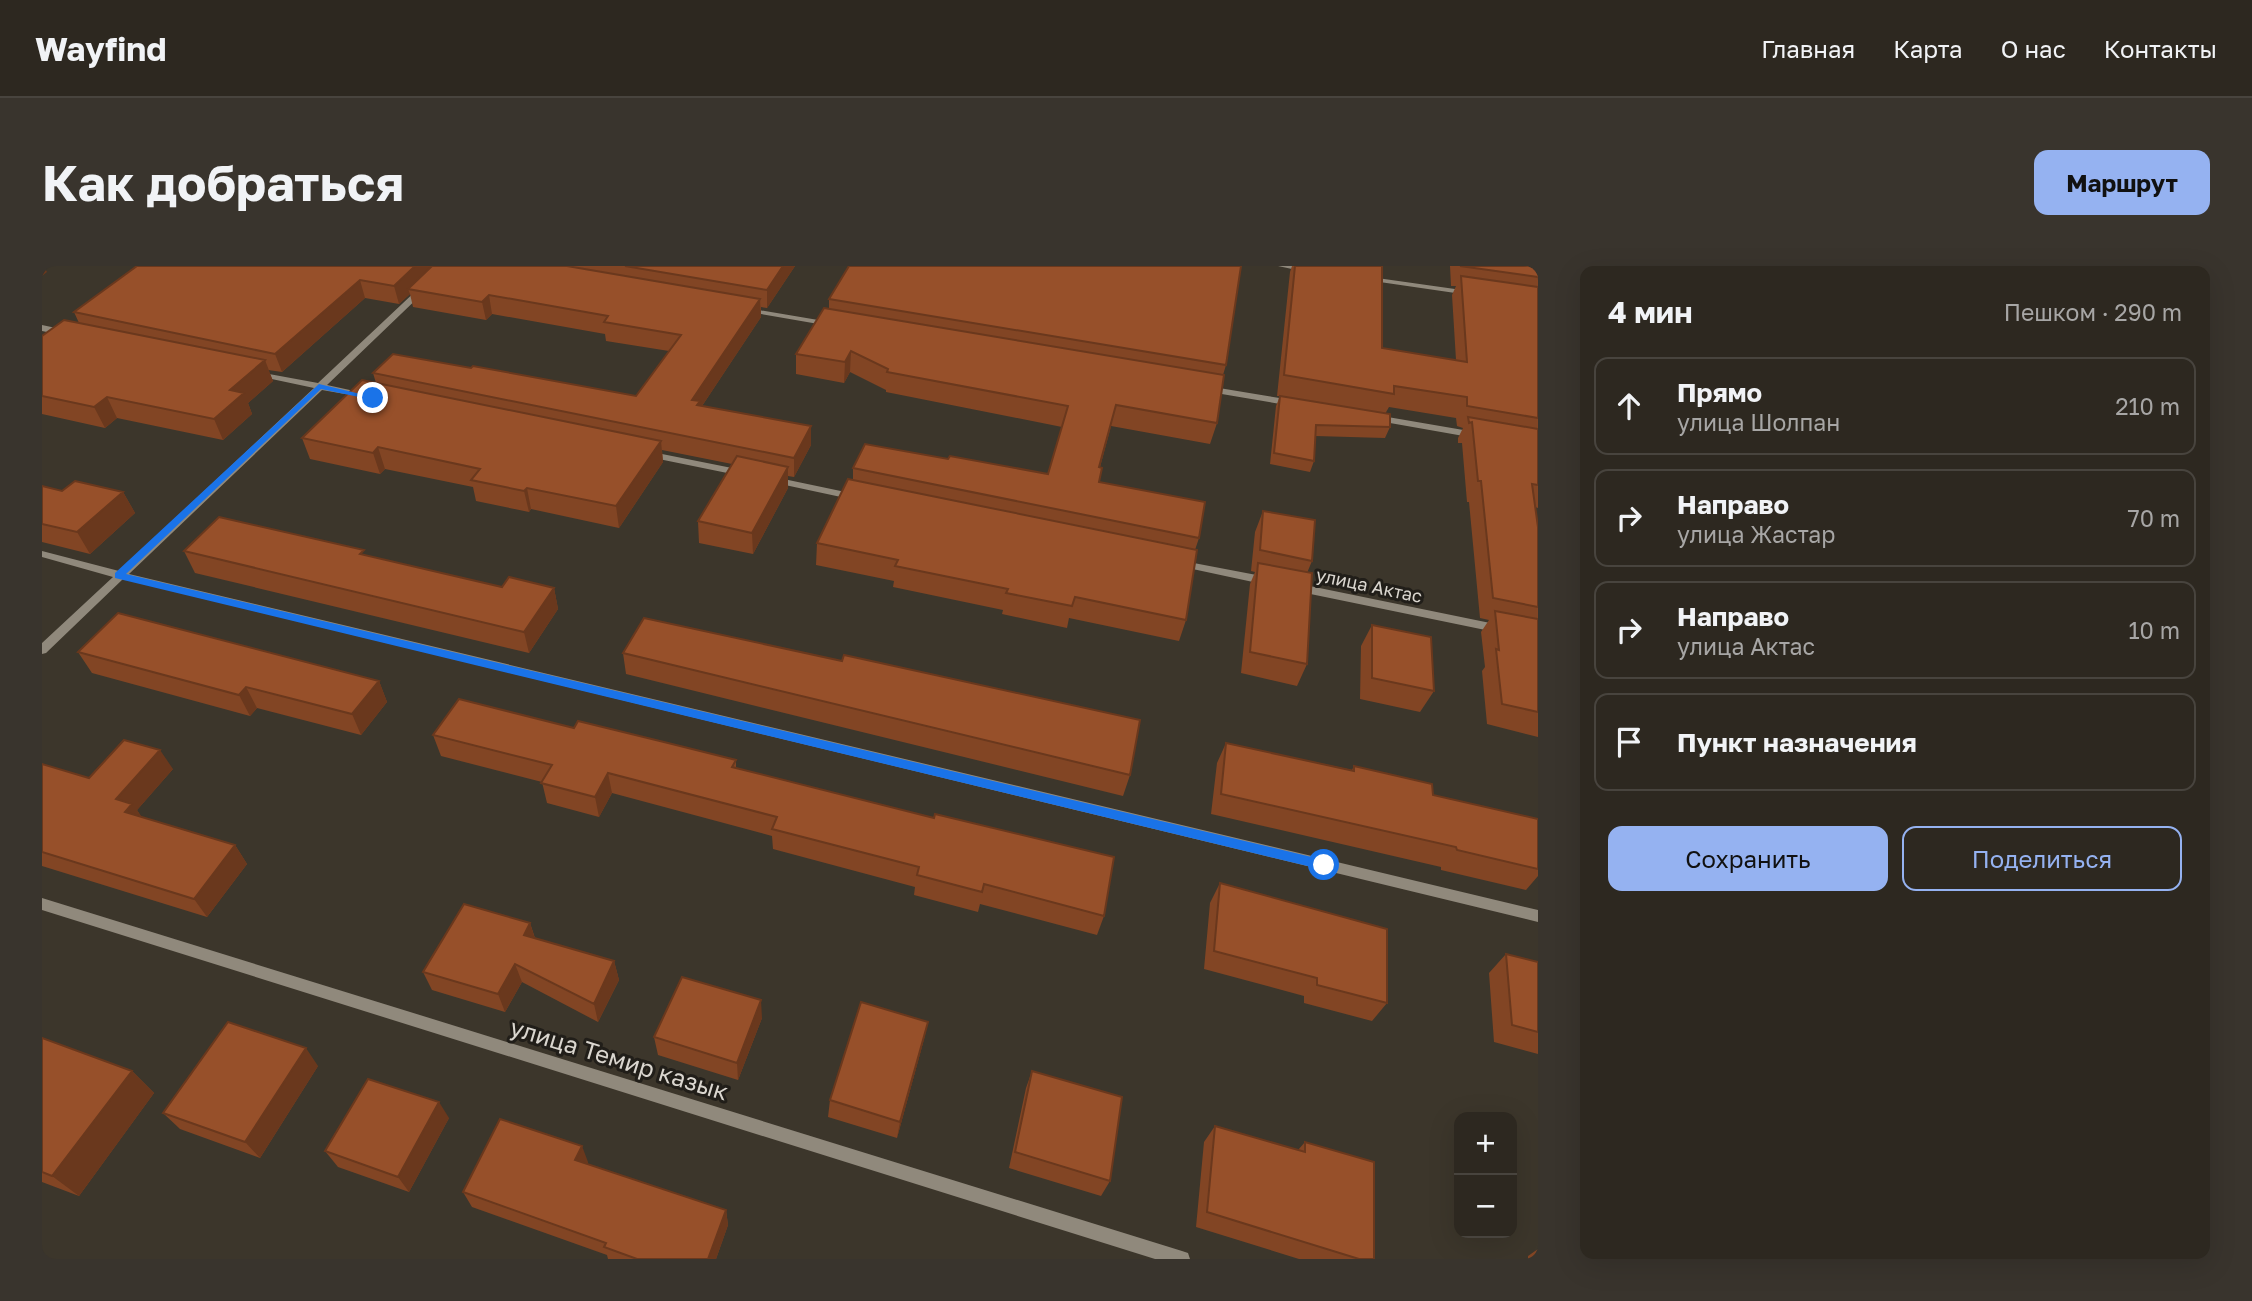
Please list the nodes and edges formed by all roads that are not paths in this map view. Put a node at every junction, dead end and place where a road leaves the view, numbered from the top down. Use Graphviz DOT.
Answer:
graph roads {
  1 [pos="1282,266"];
  2 [pos="1323,272"];
  3 [pos="1350,276"];
  4 [pos="428,285"];
  5 [pos="1484,296"];
  6 [pos="740,309"];
  7 [pos="836,325"];
  8 [pos="42,328"];
  9 [pos="82,336"];
  10 [pos="240,370"];
  11 [pos="319,387"];
  12 [pos="1194,387"];
  13 [pos="374,398"];
  14 [pos="1304,405"];
  15 [pos="1359,415"];
  16 [pos="1483,436"];
  17 [pos="634,451"];
  18 [pos="867,499"];
  19 [pos="42,554"];
  20 [pos="1168,561"];
  21 [pos="119,575"];
  22 [pos="1511,631"];
  23 [pos="42,650"];
  24 [pos="42,904"];
  25 [pos="1538,916"];
  26 [pos="1182,1259"];
  1 -- 2 [label="street"];
  3 -- 5 [label="street"];
  4 -- 11 [label="street"];
  6 -- 7 [label="street"];
  8 -- 9 [label="street"];
  10 -- 11 [label="street"];
  11 -- 13 [label="street"];
  11 -- 21 [label="street"];
  12 -- 14 [label="street"];
  15 -- 16 [label="street"];
  17 -- 18 [label="street"];
  19 -- 21 [label="street"];
  20 -- 22 [label="street, улица Актас"];
  21 -- 23 [label="street"];
  21 -- 25 [label="street"];
  24 -- 26 [label="street, улица Темир казык"];
}
